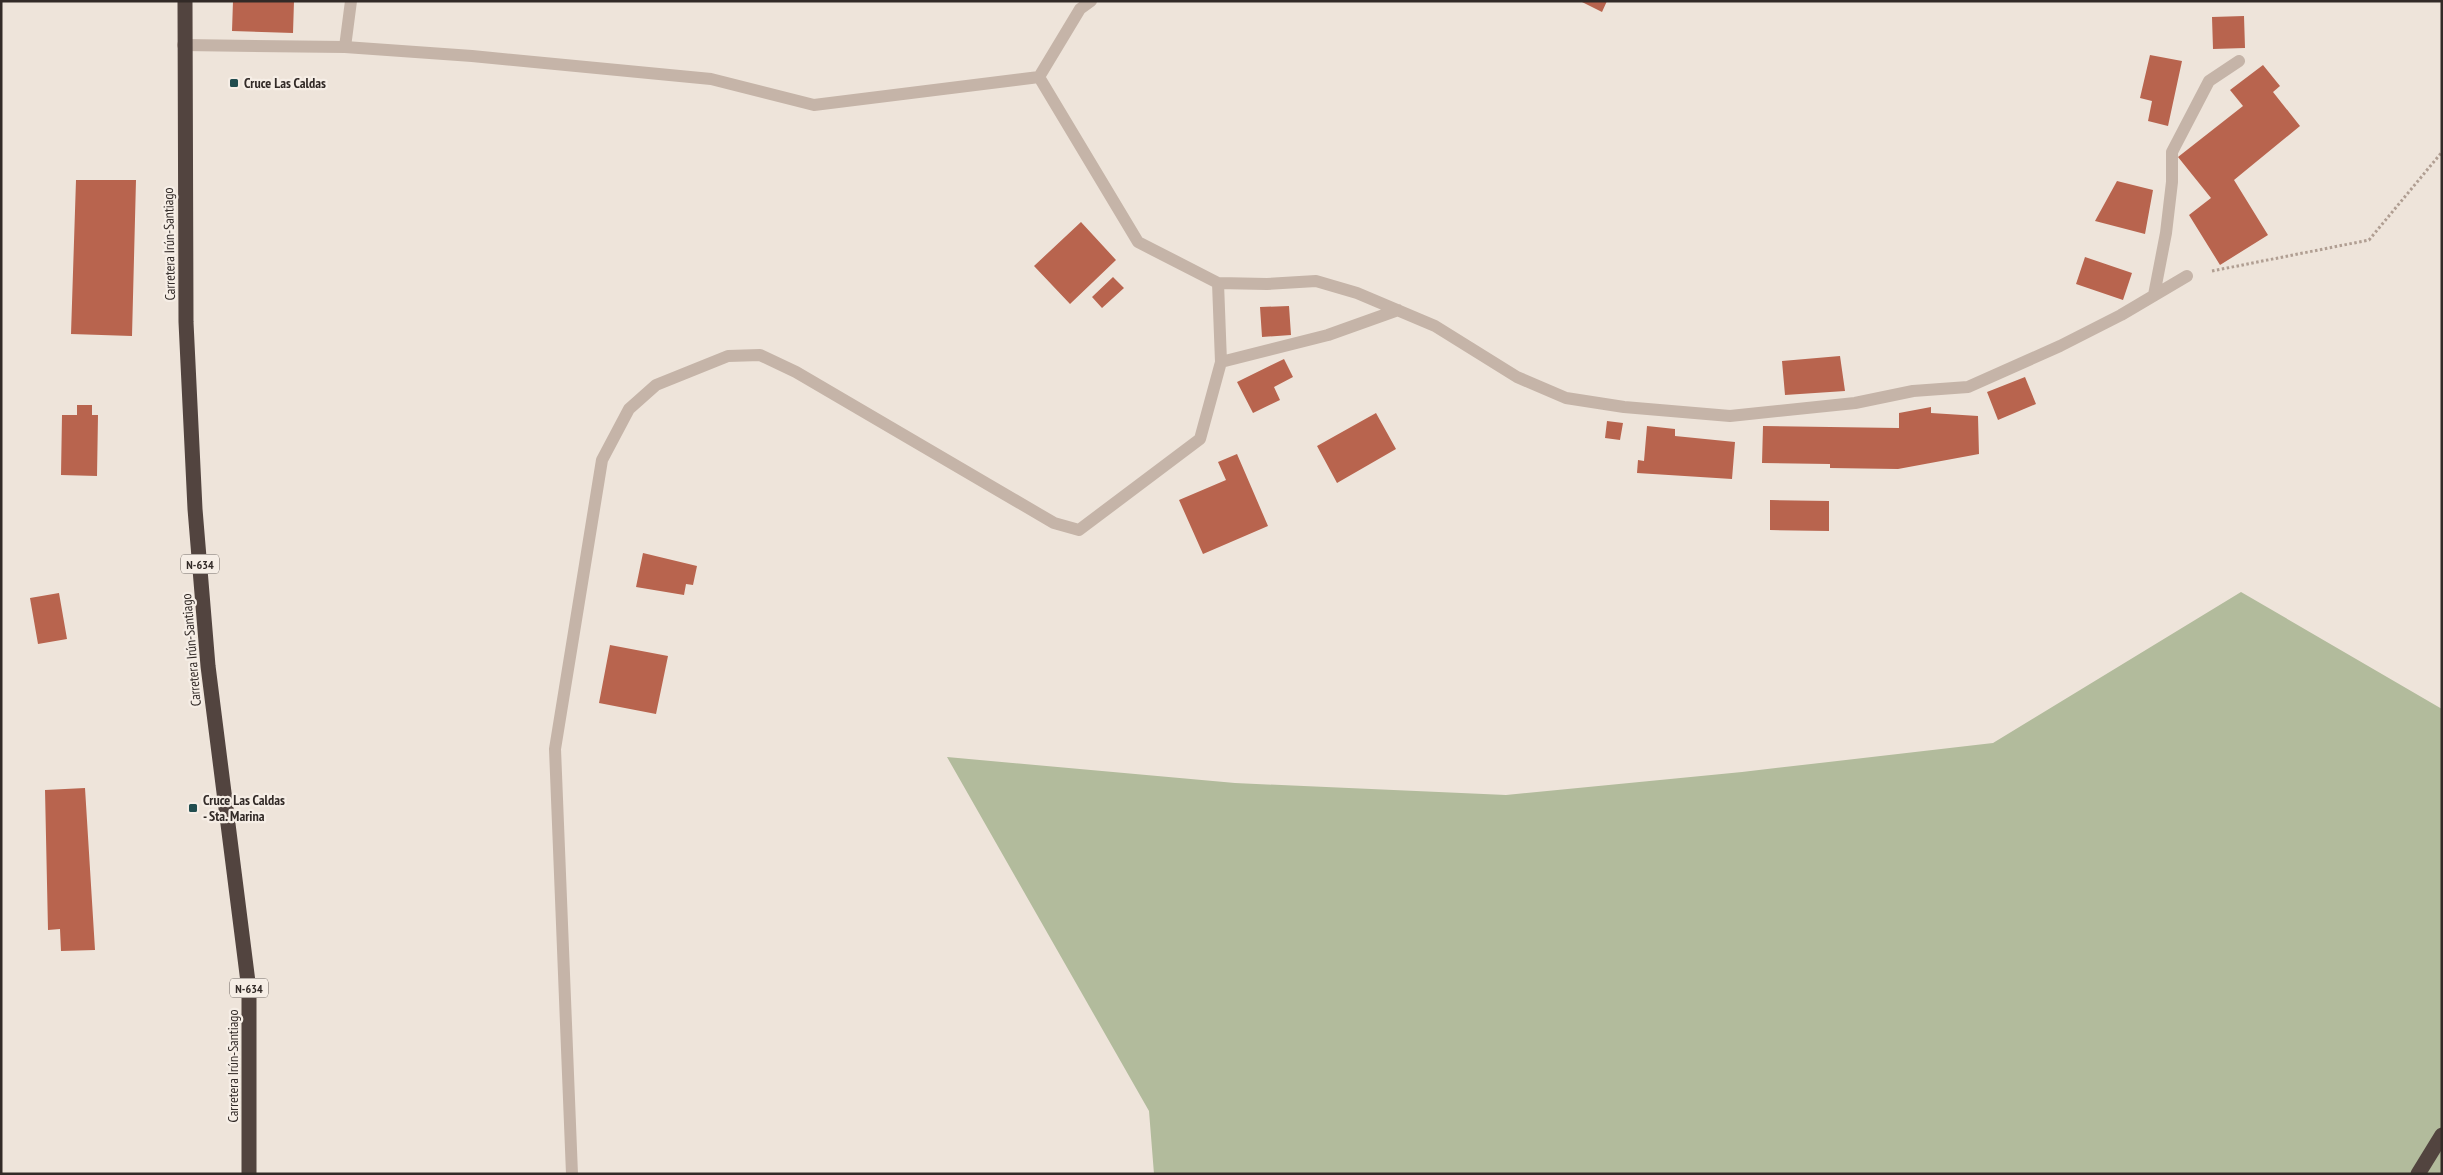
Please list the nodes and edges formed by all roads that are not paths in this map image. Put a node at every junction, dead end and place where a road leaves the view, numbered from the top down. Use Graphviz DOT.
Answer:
graph roads {
  1 [pos="185,1"];
  2 [pos="350,1"];
  3 [pos="1091,1"];
  4 [pos="1079,5"];
  5 [pos="183,45"];
  6 [pos="345,47"];
  7 [pos="2239,61"];
  8 [pos="1039,77"];
  9 [pos="2187,276"];
  10 [pos="1218,283"];
  11 [pos="2154,296"];
  12 [pos="1398,310"];
  13 [pos="1221,362"];
  14 [pos="2442,1135"];
  15 [pos="249,1174"];
  16 [pos="572,1174"];
  17 [pos="2418,1174"];
  1 -- 5 [label="highway, Carretera Irún-Santiago / N-634"];
  2 -- 6 [label="street"];
  3 -- 4 [label="street"];
  4 -- 8 [label="street"];
  5 -- 6 [label="street"];
  5 -- 15 [label="highway, Carretera Irún-Santiago / N-634"];
  6 -- 8 [label="street"];
  7 -- 11 [label="street"];
  8 -- 10 [label="street"];
  9 -- 11 [label="street"];
  10 -- 12 [label="street"];
  10 -- 13 [label="street"];
  11 -- 12 [label="street"];
  12 -- 13 [label="street"];
  13 -- 16 [label="street"];
  14 -- 17 [label="highway"];
}
